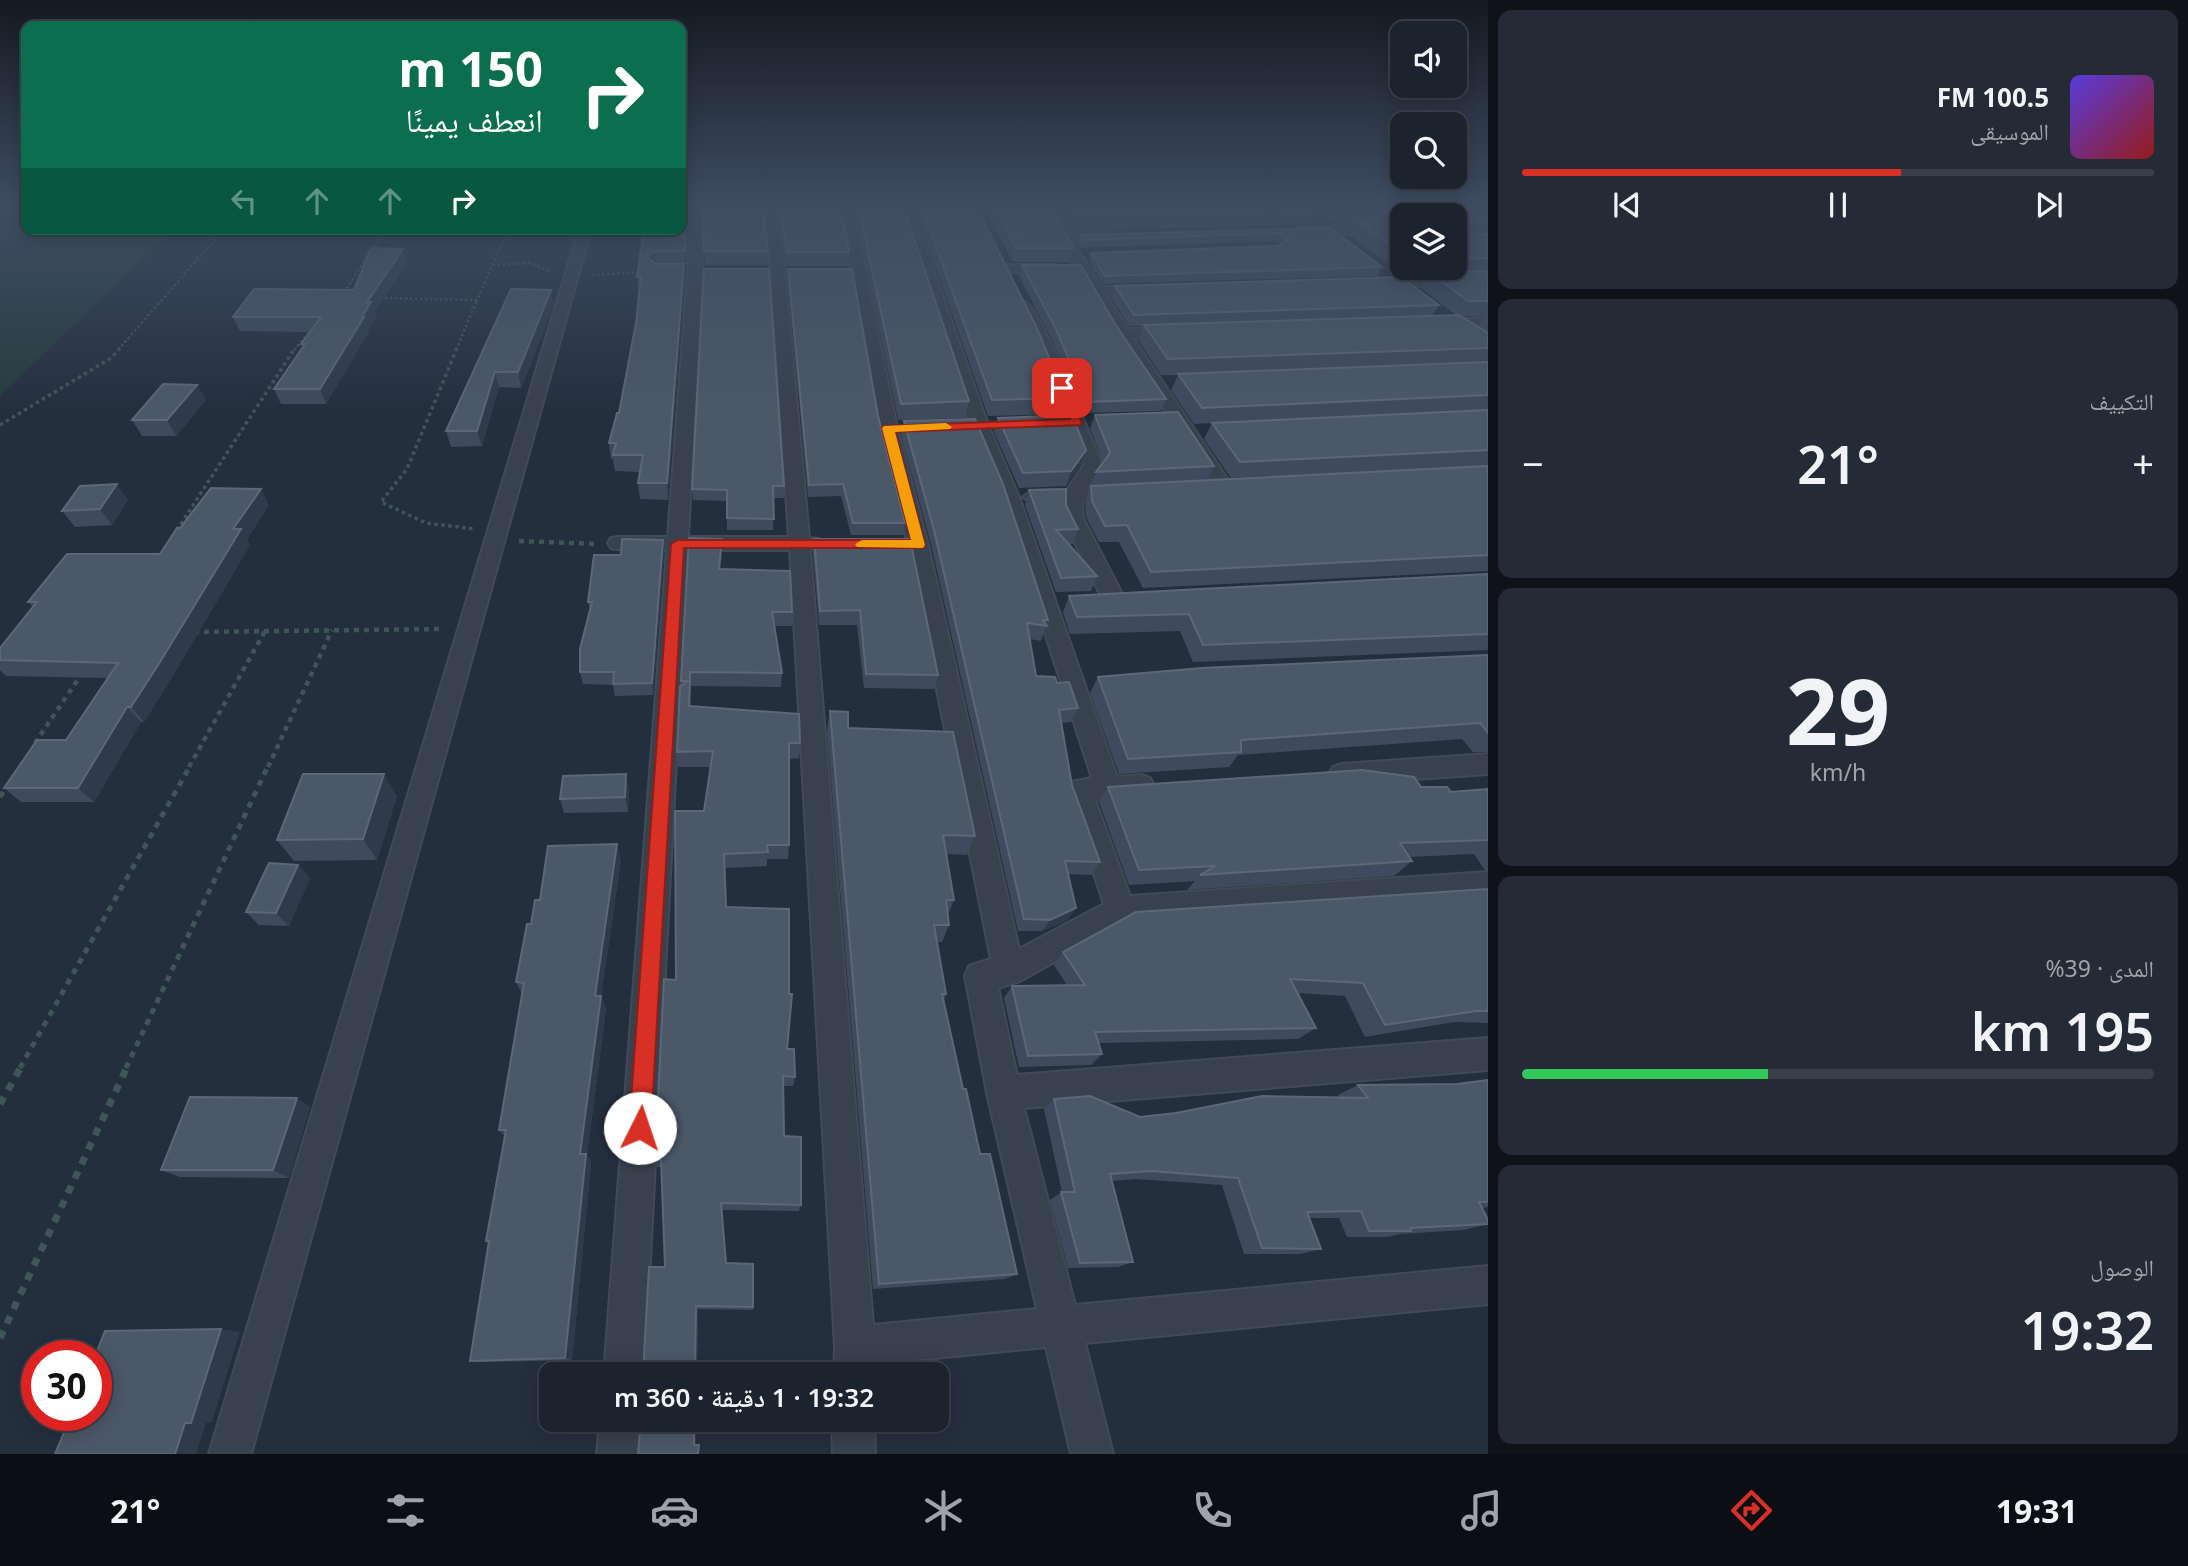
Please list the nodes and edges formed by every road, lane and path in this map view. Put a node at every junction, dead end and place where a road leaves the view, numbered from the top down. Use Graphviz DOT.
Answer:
graph roads {
  1 [pos="185,274"];
  2 [pos="356,274"];
  3 [pos="488,274"];
  4 [pos="566,274"];
  5 [pos="618,274"];
  6 [pos="702,274"];
  7 [pos="778,274"];
  8 [pos="853,274"];
  9 [pos="928,274"];
  10 [pos="1010,274"];
  11 [pos="1088,274"];
  12 [pos="1389,274"];
  13 [pos="572,276"];
  14 [pos="1488,279"];
  15 [pos="1400,282"];
  16 [pos="1358,283"];
  17 [pos="1164,289"];
  18 [pos="1094,291"];
  19 [pos="355,297"];
  20 [pos="368,298"];
  21 [pos="477,300"];
  22 [pos="1488,322"];
  23 [pos="1454,323"];
  24 [pos="1426,324"];
  25 [pos="315,326"];
  26 [pos="1190,332"];
  27 [pos="1121,334"];
  28 [pos="1471,336"];
  29 [pos="0,425"];
  30 [pos="1201,490"];
  31 [pos="1138,493"];
  32 [pos="1072,495"];
  33 [pos="1010,497"];
  34 [pos="499,528"];
  35 [pos="175,533"];
  36 [pos="618,543"];
  37 [pos="678,544"];
  38 [pos="797,544"];
  39 [pos="838,544"];
  40 [pos="891,544"];
  41 [pos="918,545"];
  42 [pos="1140,597"];
  43 [pos="1113,598"];
  44 [pos="1046,603"];
  45 [pos="469,629"];
  46 [pos="332,630"];
  47 [pos="265,631"];
  48 [pos="187,632"];
  49 [pos="87,665"];
  50 [pos="1099,677"];
  51 [pos="1071,678"];
  52 [pos="29,753"];
  53 [pos="1488,765"];
  54 [pos="1314,776"];
  55 [pos="1161,785"];
  56 [pos="7,786"];
  57 [pos="1108,788"];
  58 [pos="0,797"];
  59 [pos="1488,885"];
  60 [pos="1120,910"];
  61 [pos="1009,971"];
  62 [pos="1488,1054"];
  63 [pos="1004,1093"];
  64 [pos="0,1104"];
  65 [pos="1488,1285"];
  66 [pos="1059,1326"];
  67 [pos="0,1338"];
  68 [pos="854,1360"];
  69 [pos="625,1362"];
  70 [pos="620,1432"];
  71 [pos="853,1432"];
  72 [pos="230,1454"];
  73 [pos="618,1454"];
  74 [pos="854,1454"];
  75 [pos="1092,1454"];
  1 -- 29 [label="path"];
  2 -- 19 [label="path"];
  3 -- 21 [label="path"];
  4 -- 13 [label="path"];
  5 -- 13 [label="path"];
  6 -- 37 [label="street"];
  7 -- 38 [label="street"];
  8 -- 41 [label="street"];
  9 -- 33 [label="street"];
  10 -- 32 [label="street"];
  11 -- 18 [label="street"];
  12 -- 15 [label="street"];
  13 -- 34 [label="street"];
  14 -- 15 [label="street"];
  15 -- 16 [label="street"];
  15 -- 23 [label="street"];
  17 -- 18 [label="street"];
  18 -- 27 [label="street"];
  20 -- 21 [label="path"];
  21 -- 34 [label="path"];
  22 -- 23 [label="street"];
  23 -- 24 [label="street"];
  23 -- 28 [label="street"];
  25 -- 35 [label="path"];
  26 -- 27 [label="street"];
  27 -- 30 [label="street"];
  31 -- 32 [label="street"];
  32 -- 33 [label="street"];
  32 -- 43 [label="street"];
  33 -- 44 [label="street"];
  34 -- 36 [label="path"];
  34 -- 45 [label="street"];
  36 -- 37 [label="street"];
  37 -- 38 [label="street"];
  37 -- 69 [label="street"];
  38 -- 39 [label="street"];
  38 -- 68 [label="street"];
  40 -- 41 [label="street"];
  41 -- 61 [label="street"];
  42 -- 43 [label="street"];
  43 -- 44 [label="street"];
  44 -- 51 [label="street"];
  45 -- 46 [label="path"];
  45 -- 72 [label="street"];
  46 -- 47 [label="path"];
  46 -- 67 [label="path"];
  47 -- 48 [label="path"];
  47 -- 64 [label="path"];
  49 -- 52 [label="path"];
  50 -- 51 [label="street"];
  51 -- 57 [label="street"];
  53 -- 54 [label="street"];
  55 -- 57 [label="street"];
  56 -- 58 [label="path"];
  57 -- 60 [label="street"];
  59 -- 60 [label="street"];
  60 -- 61 [label="street"];
  61 -- 63 [label="street"];
  62 -- 63 [label="street"];
  63 -- 66 [label="street"];
  65 -- 66 [label="street"];
  66 -- 68 [label="street"];
  66 -- 75 [label="street"];
  70 -- 73 [label="street"];
  71 -- 74 [label="street"];
}
